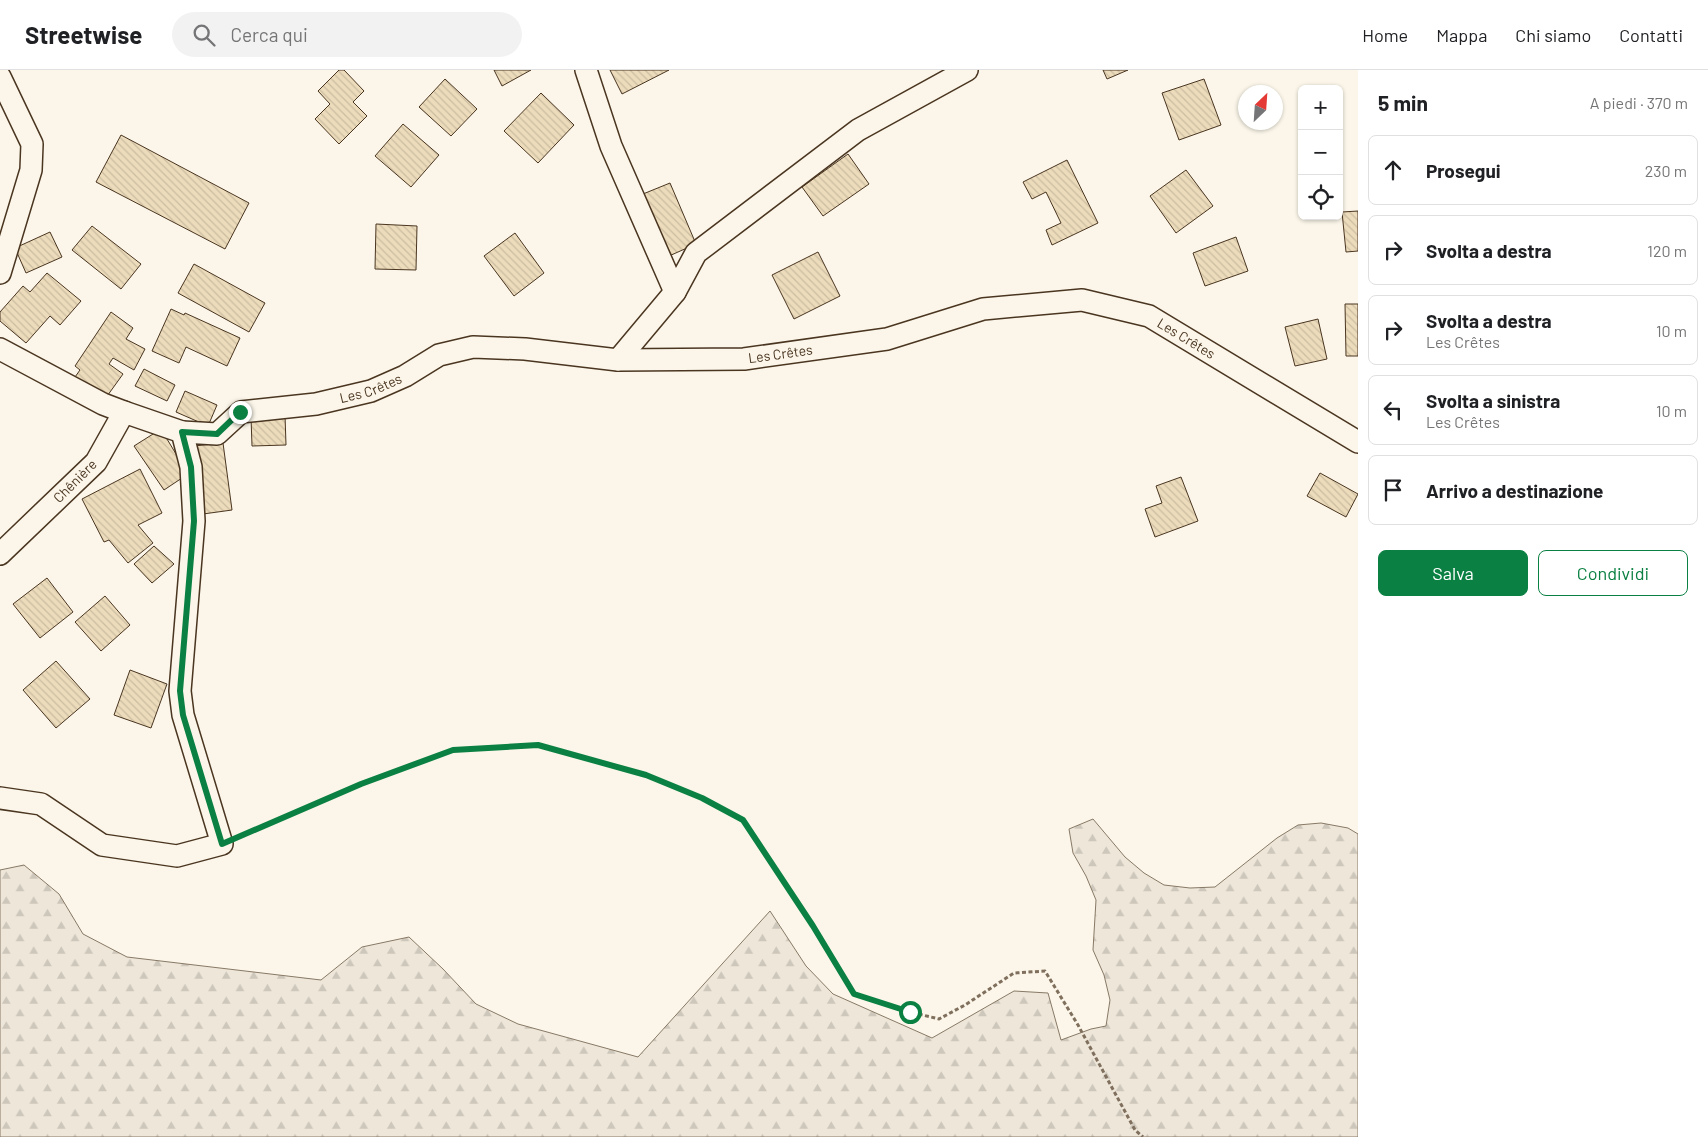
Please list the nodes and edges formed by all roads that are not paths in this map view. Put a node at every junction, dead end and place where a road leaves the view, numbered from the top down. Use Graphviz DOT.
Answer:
graph roads {
  1 [pos="586,70"];
  2 [pos="967,70"];
  3 [pos="0,77"];
  4 [pos="0,272"];
  5 [pos="675,292"];
  6 [pos="0,349"];
  7 [pos="618,360"];
  8 [pos="124,412"];
  9 [pos="182,432"];
  10 [pos="1358,442"];
  11 [pos="0,554"];
  12 [pos="0,798"];
  1 -- 5 [label="street"];
  2 -- 5 [label="street"];
  3 -- 4 [label="street"];
  5 -- 7 [label="street"];
  6 -- 8 [label="street"];
  7 -- 9 [label="street, Les Crêtes"];
  7 -- 10 [label="street, Les Crêtes"];
  8 -- 9 [label="street, Les Crêtes"];
  8 -- 11 [label="street, Chênière"];
  9 -- 12 [label="street"];
}
